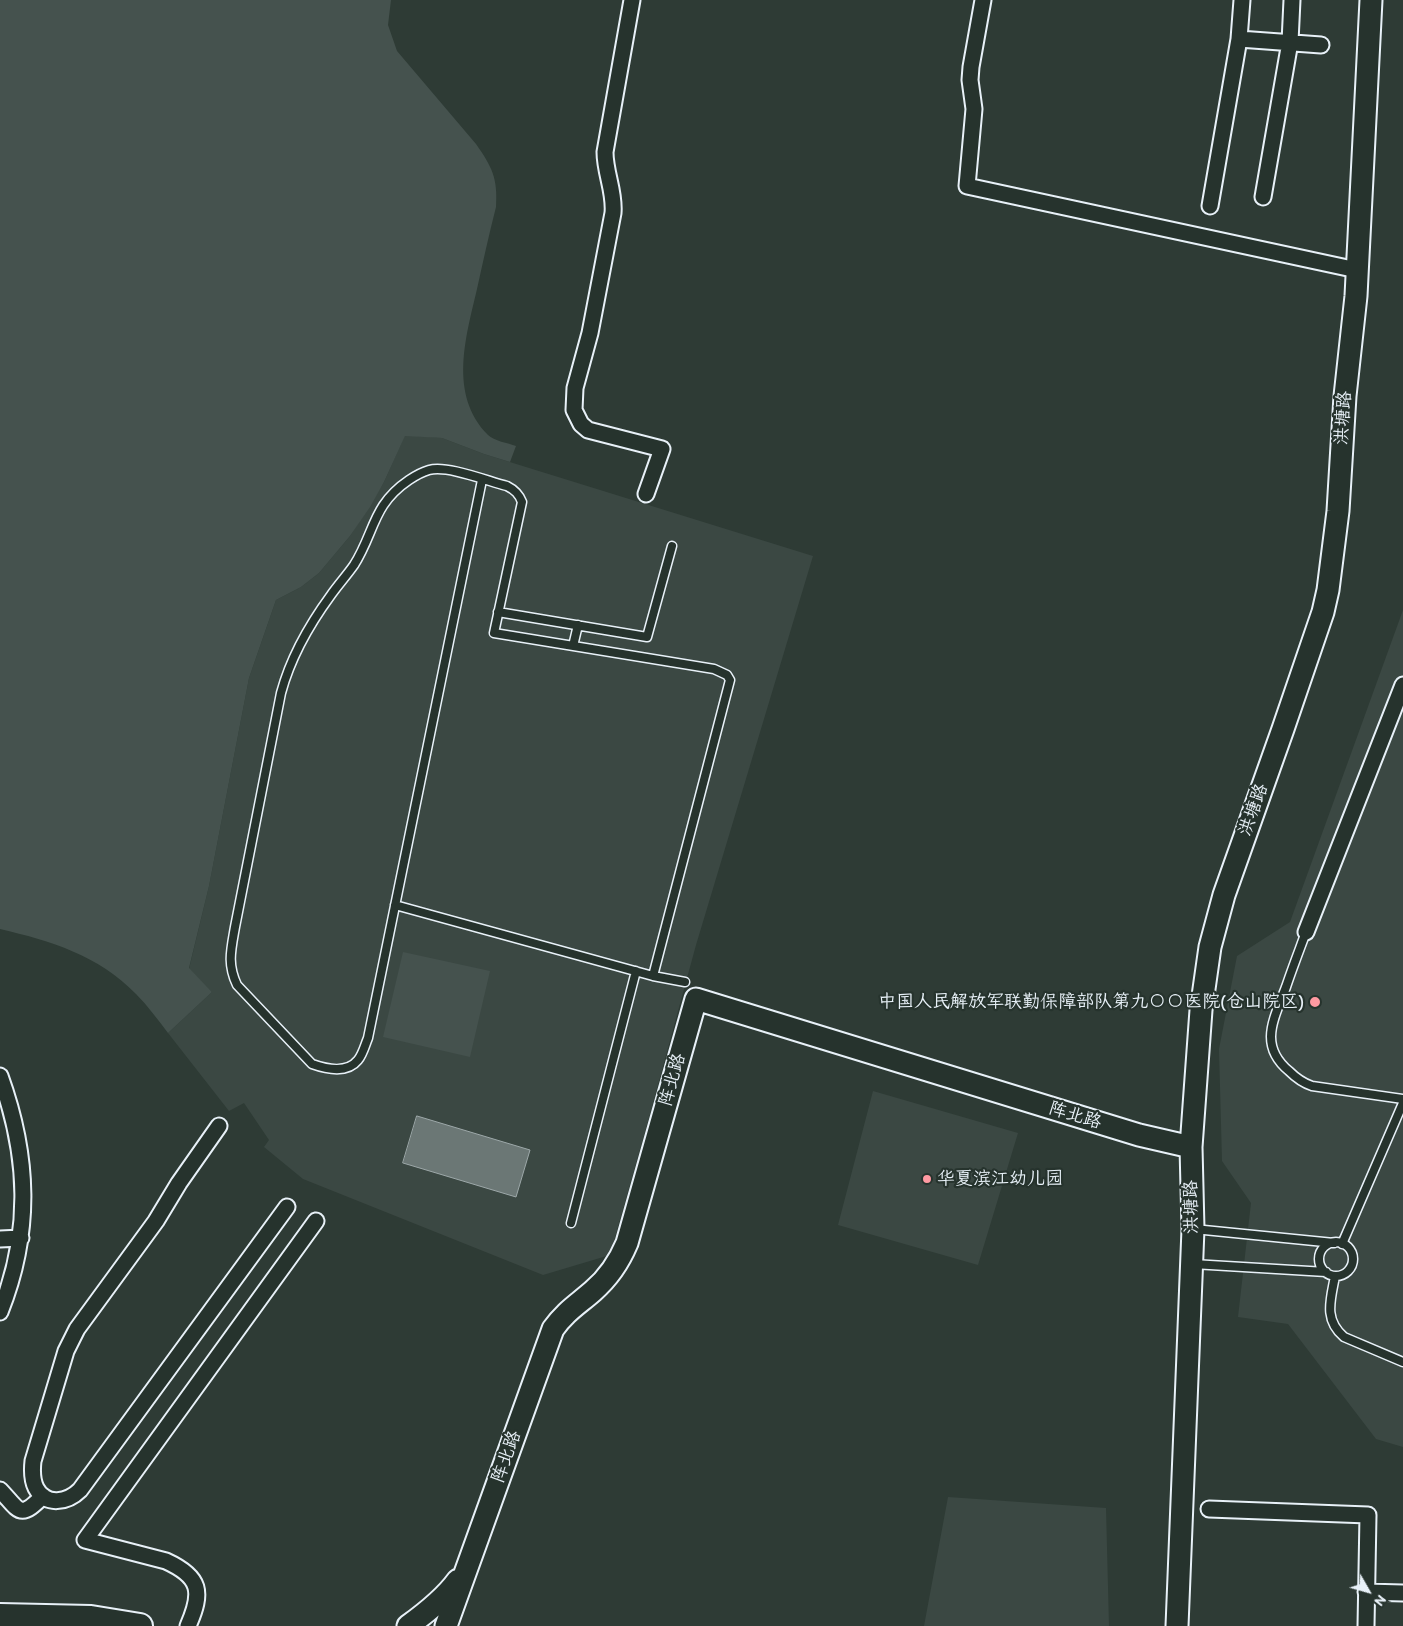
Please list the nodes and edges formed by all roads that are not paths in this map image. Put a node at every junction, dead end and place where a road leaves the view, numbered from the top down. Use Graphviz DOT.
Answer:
graph roads {
  1 [pos="632,0"];
  2 [pos="983,0"];
  3 [pos="1242,0"];
  4 [pos="1292,0"];
  5 [pos="1371,0"];
  6 [pos="1239,38"];
  7 [pos="1290,42"];
  8 [pos="1321,45"];
  9 [pos="1263,197"];
  10 [pos="1210,206"];
  11 [pos="1357,270"];
  12 [pos="482,480"];
  13 [pos="646,494"];
  14 [pos="672,546"];
  15 [pos="498,612"];
  16 [pos="578,625"];
  17 [pos="573,646"];
  18 [pos="1403,685"];
  19 [pos="395,905"];
  20 [pos="1306,932"];
  21 [pos="636,971"];
  22 [pos="653,976"];
  23 [pos="685,982"];
  24 [pos="0,1076"];
  25 [pos="1403,1101"];
  26 [pos="220,1126"];
  27 [pos="1191,1148"];
  28 [pos="287,1207"];
  29 [pos="316,1221"];
  30 [pos="571,1223"];
  31 [pos="1193,1229"];
  32 [pos="21,1238"];
  33 [pos="0,1240"];
  34 [pos="1338,1243"];
  35 [pos="1192,1264"];
  36 [pos="1326,1272"];
  37 [pos="1336,1276"];
  38 [pos="0,1312"];
  39 [pos="1403,1362"];
  40 [pos="0,1490"];
  41 [pos="43,1496"];
  42 [pos="1209,1508"];
  43 [pos="468,1565"];
  44 [pos="1366,1592"];
  45 [pos="1403,1593"];
  46 [pos="0,1616"];
  47 [pos="140,1626"];
  48 [pos="188,1626"];
  49 [pos="408,1626"];
  50 [pos="446,1626"];
  51 [pos="1178,1626"];
  52 [pos="1366,1626"];
  1 -- 13 [label="street"];
  2 -- 11 [label="street"];
  3 -- 6 [label="street"];
  4 -- 7 [label="street"];
  5 -- 11 [label="street, 洪塘路"];
  6 -- 7 [label="street"];
  6 -- 10 [label="street"];
  7 -- 8 [label="street"];
  7 -- 9 [label="street"];
  11 -- 27 [label="street, 洪塘路"];
  12 -- 15 [label="lane"];
  12 -- 19 [label="lane"];
  12 -- 19 [label="lane"];
  14 -- 16 [label="lane"];
  15 -- 16 [label="lane"];
  15 -- 17 [label="lane"];
  16 -- 17 [label="lane"];
  17 -- 22 [label="lane"];
  18 -- 20 [label="street"];
  19 -- 21 [label="lane"];
  20 -- 25 [label="lane"];
  21 -- 22 [label="lane"];
  21 -- 30 [label="lane"];
  22 -- 23 [label="lane"];
  24 -- 32 [label="street"];
  25 -- 34 [label="lane"];
  26 -- 41 [label="street"];
  27 -- 31 [label="street, 洪塘路"];
  27 -- 43 [label="street, 阵北路"];
  28 -- 41 [label="street"];
  29 -- 48 [label="street"];
  31 -- 34 [label="lane"];
  31 -- 35 [label="street, 洪塘路"];
  32 -- 33 [label="street"];
  32 -- 38 [label="street"];
  34 -- 36 [label="lane"];
  34 -- 37 [label="lane"];
  35 -- 36 [label="lane"];
  35 -- 51 [label="street, 洪塘路"];
  36 -- 37 [label="lane"];
  37 -- 39 [label="lane"];
  40 -- 41 [label="street"];
  42 -- 44 [label="street"];
  43 -- 49 [label="street"];
  43 -- 50 [label="street, 阵北路"];
  44 -- 45 [label="street"];
  44 -- 52 [label="street"];
  46 -- 47 [label="main road"];
}
